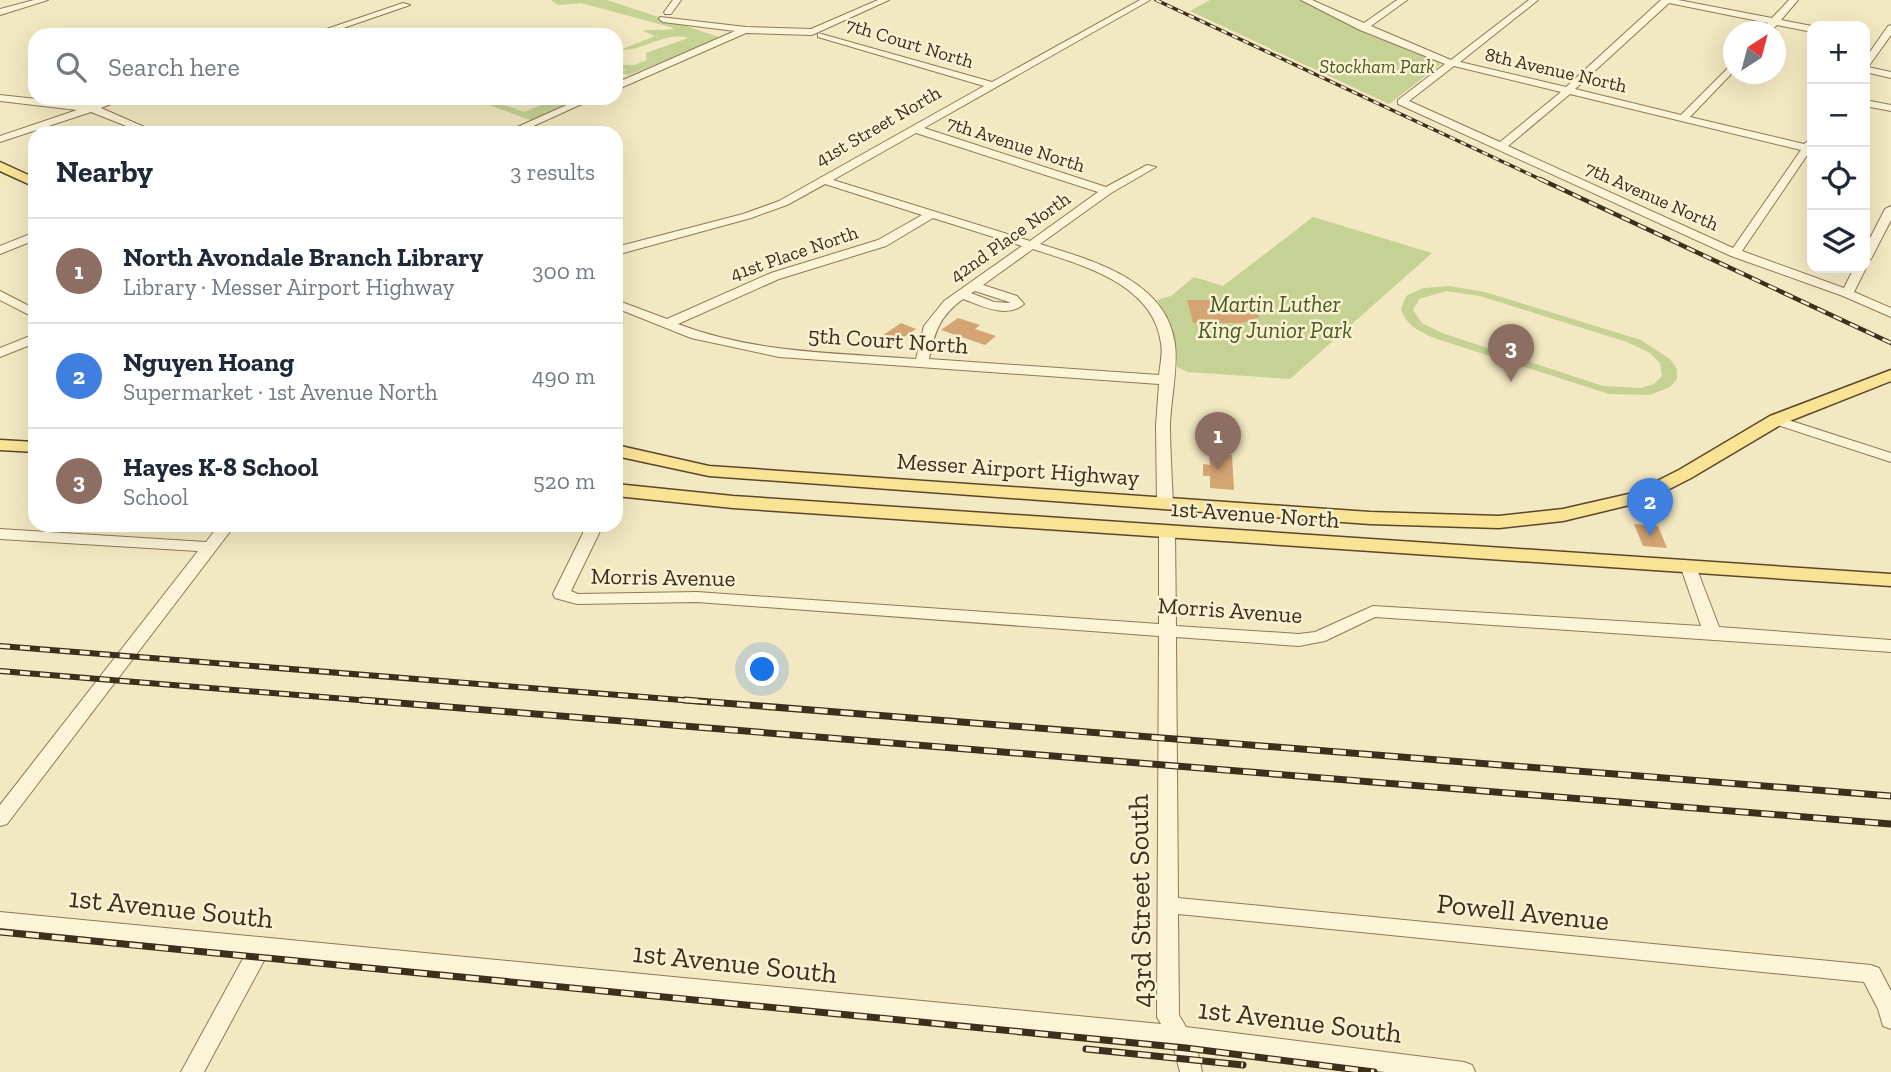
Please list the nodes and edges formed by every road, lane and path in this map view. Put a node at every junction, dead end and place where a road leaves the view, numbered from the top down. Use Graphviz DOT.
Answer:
graph roads {
  1 [pos="44,0"];
  2 [pos="677,0"];
  3 [pos="885,0"];
  4 [pos="1146,0"];
  5 [pos="1305,0"];
  6 [pos="1404,0"];
  7 [pos="1534,0"];
  8 [pos="1666,0"];
  9 [pos="1794,0"];
  10 [pos="406,5"];
  11 [pos="0,12"];
  12 [pos="1769,21"];
  13 [pos="1775,21"];
  14 [pos="1786,24"];
  15 [pos="1363,27"];
  16 [pos="335,28"];
  17 [pos="1807,28"];
  18 [pos="1891,28"];
  19 [pos="746,30"];
  20 [pos="816,34"];
  21 [pos="1886,44"];
  22 [pos="1870,62"];
  23 [pos="1451,64"];
  24 [pos="1870,69"];
  25 [pos="1891,75"];
  26 [pos="1723,76"];
  27 [pos="623,84"];
  28 [pos="990,85"];
  29 [pos="1567,91"];
  30 [pos="0,98"];
  31 [pos="28,101"];
  32 [pos="1870,104"];
  33 [pos="64,105"];
  34 [pos="100,105"];
  35 [pos="574,105"];
  36 [pos="91,108"];
  37 [pos="1891,108"];
  38 [pos="1683,118"];
  39 [pos="38,126"];
  40 [pos="136,126"];
  41 [pos="525,126"];
  42 [pos="28,129"];
  43 [pos="915,130"];
  44 [pos="0,139"];
  45 [pos="1807,143"];
  46 [pos="1501,147"];
  47 [pos="1808,147"];
  48 [pos="0,166"];
  49 [pos="1151,167"];
  50 [pos="28,180"];
  51 [pos="826,181"];
  52 [pos="1107,191"];
  53 [pos="1891,209"];
  54 [pos="932,214"];
  55 [pos="28,239"];
  56 [pos="1033,245"];
  57 [pos="623,249"];
  58 [pos="1870,249"];
  59 [pos="0,250"];
  60 [pos="1735,253"];
  61 [pos="1857,273"];
  62 [pos="973,286"];
  63 [pos="1847,293"];
  64 [pos="962,294"];
  65 [pos="0,295"];
  66 [pos="623,307"];
  67 [pos="28,310"];
  68 [pos="1891,313"];
  69 [pos="667,324"];
  70 [pos="28,341"];
  71 [pos="0,353"];
  72 [pos="922,363"];
  73 [pos="1891,375"];
  74 [pos="1165,380"];
  75 [pos="1776,419"];
  76 [pos="0,445"];
  77 [pos="28,447"];
  78 [pos="623,452"];
  79 [pos="1891,458"];
  80 [pos="623,491"];
  81 [pos="1165,505"];
  82 [pos="221,532"];
  83 [pos="592,532"];
  84 [pos="1167,532"];
  85 [pos="0,534"];
  86 [pos="209,547"];
  87 [pos="1689,568"];
  88 [pos="1891,580"];
  89 [pos="1166,629"];
  90 [pos="1712,632"];
  91 [pos="1891,646"];
  92 [pos="0,819"];
  93 [pos="1169,905"];
  94 [pos="0,920"];
  95 [pos="260,947"];
  96 [pos="1891,1019"];
  97 [pos="1181,1037"];
  98 [pos="192,1072"];
  99 [pos="1191,1072"];
  100 [pos="1464,1072"];
  1 -- 11 [label="street"];
  2 -- 19 [label="street"];
  3 -- 20 [label="street"];
  4 -- 28 [label="street, 41st Street North"];
  5 -- 15 [label="street, 8th Avenue North"];
  6 -- 15 [label="street"];
  7 -- 23 [label="street"];
  8 -- 12 [label="street"];
  8 -- 29 [label="street"];
  9 -- 13 [label="street"];
  10 -- 16 [label="street"];
  14 -- 17 [label="street"];
  15 -- 23 [label="street, 8th Avenue North"];
  18 -- 21 [label="street"];
  19 -- 20 [label="street"];
  19 -- 27 [label="street"];
  20 -- 28 [label="street, 7th Court North"];
  21 -- 22 [label="street"];
  23 -- 29 [label="street, 8th Avenue North"];
  23 -- 46 [label="street, 7th Avenue North"];
  24 -- 25 [label="street"];
  26 -- 38 [label="street"];
  28 -- 43 [label="street, 41st Street North"];
  29 -- 38 [label="street, 8th Avenue North"];
  29 -- 46 [label="street"];
  30 -- 31 [label="street"];
  32 -- 37 [label="street"];
  33 -- 36 [label="street"];
  34 -- 36 [label="street"];
  35 -- 41 [label="street"];
  36 -- 39 [label="street"];
  36 -- 40 [label="street"];
  38 -- 45 [label="street, 8th Avenue North"];
  42 -- 44 [label="street"];
  43 -- 51 [label="street, 41st Street North"];
  43 -- 52 [label="street, 7th Avenue North"];
  46 -- 60 [label="street, 7th Avenue North"];
  47 -- 60 [label="street"];
  48 -- 50 [label="main road"];
  49 -- 52 [label="street, 42nd Place North"];
  51 -- 54 [label="street"];
  51 -- 57 [label="street, 41st Street North"];
  52 -- 56 [label="street, 42nd Place North"];
  53 -- 58 [label="street"];
  54 -- 56 [label="street"];
  54 -- 69 [label="street, 41st Place North"];
  55 -- 59 [label="street"];
  56 -- 62 [label="street, 42nd Place North"];
  56 -- 74 [label="street"];
  60 -- 63 [label="street, 7th Avenue North"];
  61 -- 63 [label="street"];
  62 -- 64 [label="street, 42nd Place North"];
  62 -- 64 [label="street"];
  63 -- 68 [label="street, 7th Avenue North"];
  64 -- 72 [label="street, 42nd Place North"];
  65 -- 67 [label="street"];
  66 -- 69 [label="street, 5th Court North"];
  69 -- 72 [label="street, 5th Court North"];
  70 -- 71 [label="street"];
  72 -- 74 [label="street, 5th Court North"];
  73 -- 75 [label="main road, Messer Airport Highway"];
  74 -- 81 [label="street"];
  75 -- 79 [label="street"];
  75 -- 81 [label="main road, Messer Airport Highway"];
  76 -- 77 [label="main road"];
  78 -- 81 [label="main road, Messer Airport Highway"];
  80 -- 84 [label="main road, 1st Avenue North"];
  82 -- 86 [label="street"];
  83 -- 89 [label="street, Morris Avenue"];
  84 -- 87 [label="main road, 1st Avenue North"];
  84 -- 89 [label="street, 43rd Street South"];
  85 -- 86 [label="street"];
  86 -- 92 [label="street"];
  87 -- 88 [label="main road, 1st Avenue North"];
  87 -- 90 [label="street"];
  89 -- 90 [label="street, Morris Avenue"];
  89 -- 93 [label="street, 43rd Street South"];
  90 -- 91 [label="street, Morris Avenue"];
  93 -- 96 [label="street, Powell Avenue"];
  93 -- 97 [label="street, 43rd Street South"];
  94 -- 95 [label="street, 1st Avenue South"];
  95 -- 97 [label="street, 1st Avenue South"];
  95 -- 98 [label="street"];
  97 -- 99 [label="street, 43rd Street South"];
  97 -- 100 [label="street, 1st Avenue South"];
}
